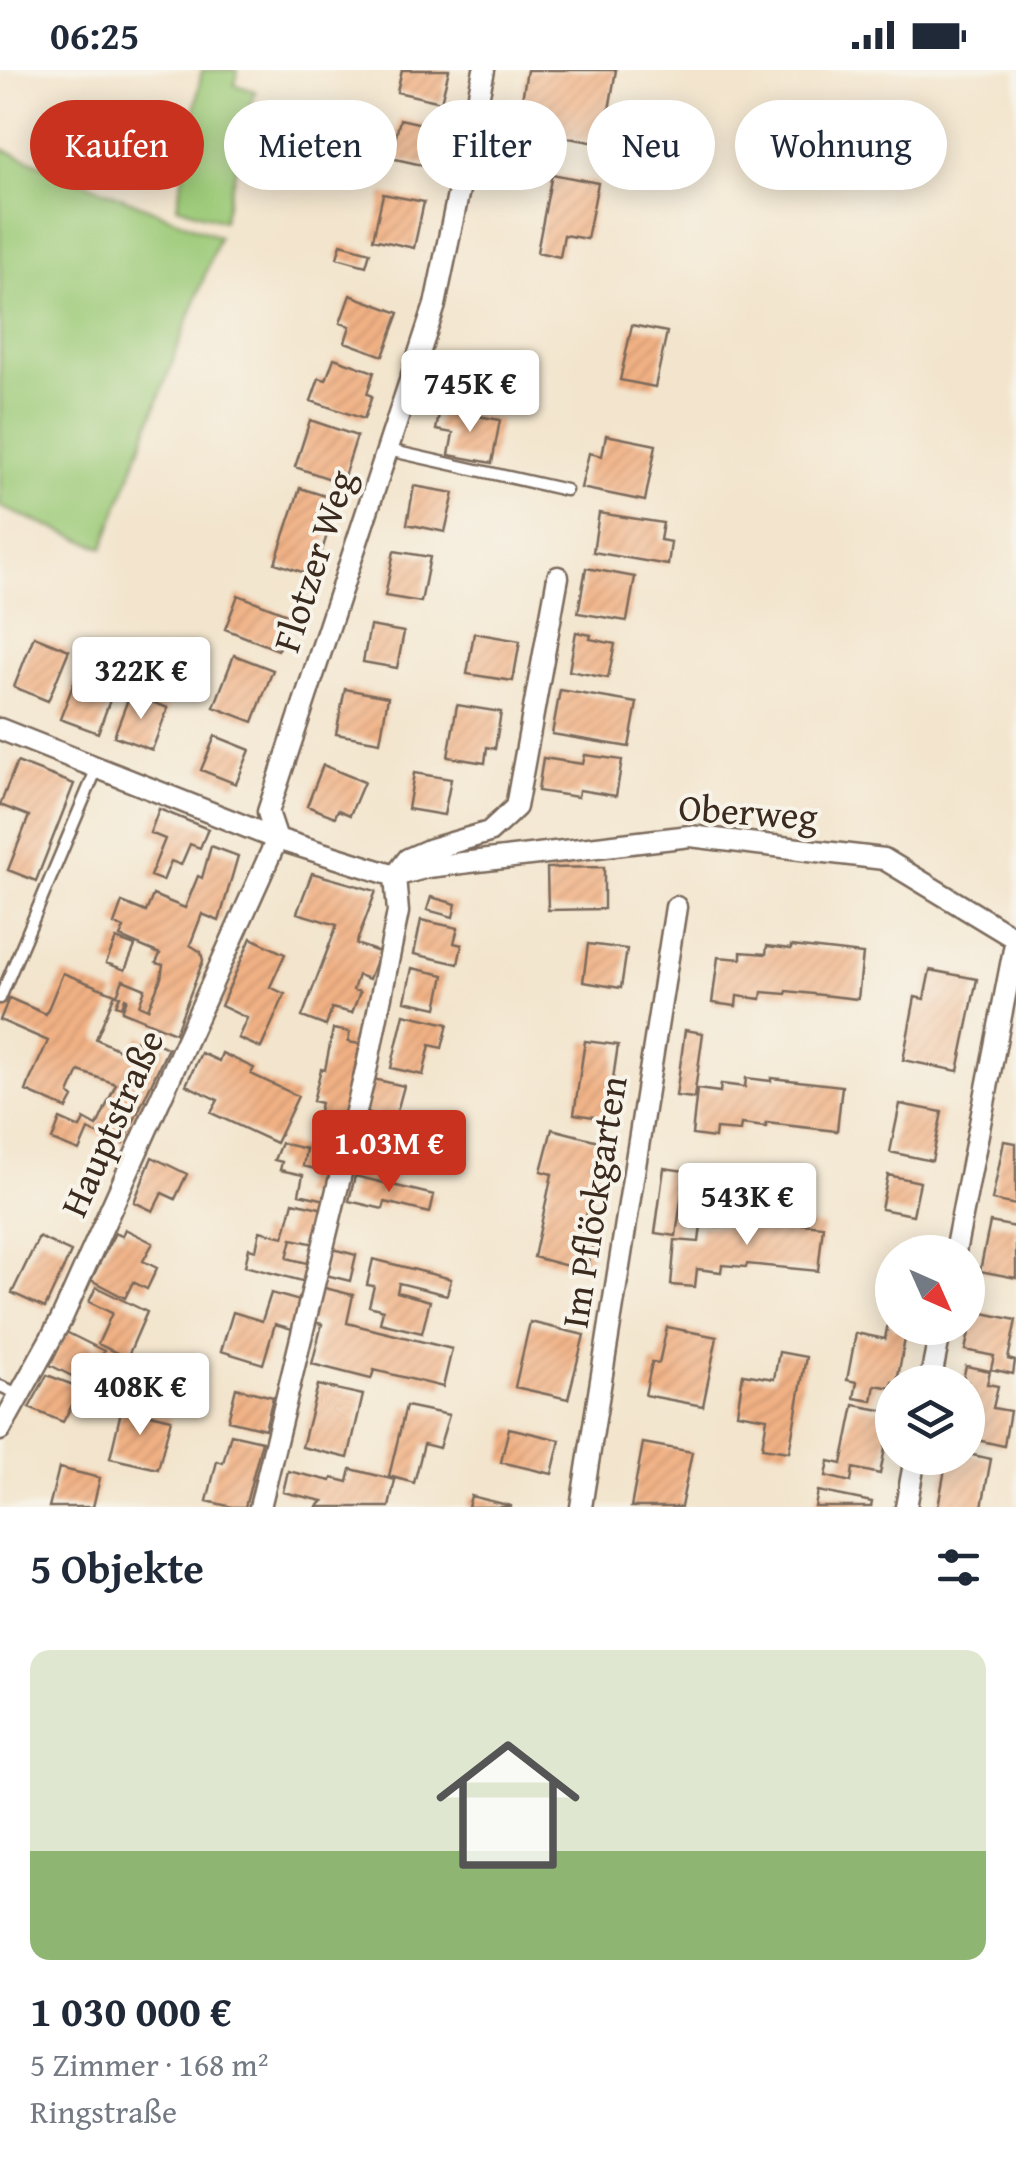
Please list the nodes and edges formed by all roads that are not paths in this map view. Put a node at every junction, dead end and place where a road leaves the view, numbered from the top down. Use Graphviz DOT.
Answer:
graph roads {
  1 [pos="484,70"];
  2 [pos="388,450"];
  3 [pos="566,490"];
  4 [pos="558,577"];
  5 [pos="0,729"];
  6 [pos="96,768"];
  7 [pos="278,839"];
  8 [pos="395,876"];
  9 [pos="676,907"];
  10 [pos="1016,940"];
  11 [pos="0,998"];
  12 [pos="958,1235"];
  13 [pos="0,1386"];
  14 [pos="21,1396"];
  15 [pos="0,1430"];
  16 [pos="912,1475"];
  17 [pos="260,1507"];
  18 [pos="581,1507"];
  19 [pos="906,1507"];
  1 -- 2 [label="street, Flotzer Weg"];
  2 -- 3 [label="lane"];
  2 -- 7 [label="street, Flotzer Weg"];
  4 -- 8 [label="street"];
  5 -- 6 [label="street"];
  6 -- 7 [label="street"];
  6 -- 11 [label="lane"];
  7 -- 8 [label="street"];
  7 -- 14 [label="street, Hauptstraße"];
  8 -- 10 [label="street, Oberweg"];
  8 -- 17 [label="street"];
  9 -- 18 [label="street, Im Pflöckgarten"];
  10 -- 12 [label="street"];
  13 -- 14 [label="lane"];
  14 -- 15 [label="street, Hauptstraße"];
  16 -- 19 [label="street"];
}
